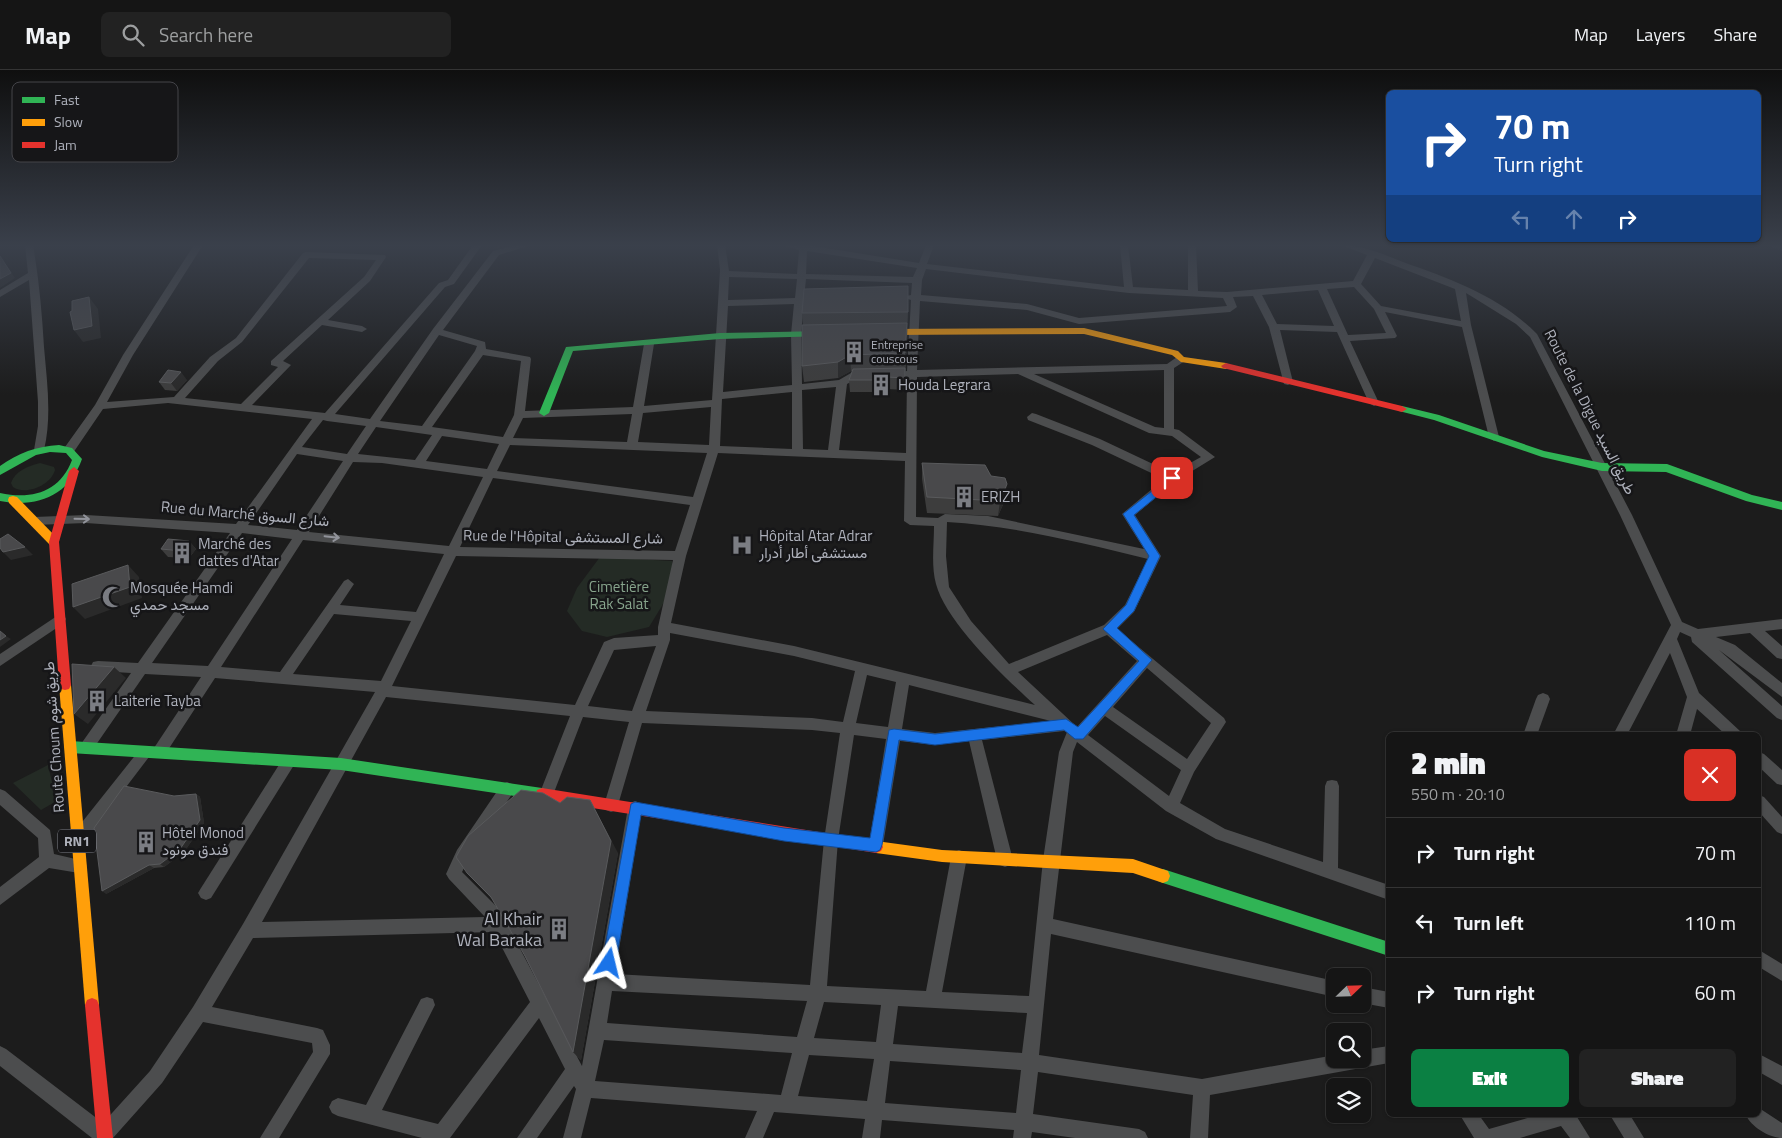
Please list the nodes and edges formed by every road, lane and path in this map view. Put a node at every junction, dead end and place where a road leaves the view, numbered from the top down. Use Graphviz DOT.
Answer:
graph roads {
  1 [pos="36,295"];
  2 [pos="167,295"];
  3 [pos="275,295"];
  4 [pos="350,295"];
  5 [pos="433,295"];
  6 [pos="464,295"];
  7 [pos="723,295"];
  8 [pos="800,295"];
  9 [pos="1227,295"];
  10 [pos="1257,295"];
  11 [pos="1325,295"];
  12 [pos="1366,295"];
  13 [pos="1461,295"];
  14 [pos="1474,295"];
  15 [pos="916,297"];
  16 [pos="896,298"];
  17 [pos="799,300"];
  18 [pos="828,300"];
  19 [pos="722,303"];
  20 [pos="1378,308"];
  21 [pos="321,322"];
  22 [pos="1466,325"];
  23 [pos="1080,326"];
  24 [pos="1274,327"];
  25 [pos="362,330"];
  26 [pos="436,331"];
  27 [pos="913,332"];
  28 [pos="874,333"];
  29 [pos="1342,333"];
  30 [pos="796,334"];
  31 [pos="835,334"];
  32 [pos="720,336"];
  33 [pos="649,344"];
  34 [pos="480,351"];
  35 [pos="1181,359"];
  36 [pos="1169,367"];
  37 [pos="1016,370"];
  38 [pos="912,373"];
  39 [pos="895,374"];
  40 [pos="877,375"];
  41 [pos="1288,382"];
  42 [pos="842,384"];
  43 [pos="797,388"];
  44 [pos="715,400"];
  45 [pos="177,401"];
  46 [pos="1374,403"];
  47 [pos="100,406"];
  48 [pos="244,407"];
  49 [pos="639,410"];
  50 [pos="544,413"];
  51 [pos="519,415"];
  52 [pos="324,416"];
  53 [pos="1032,417"];
  54 [pos="373,423"];
  55 [pos="424,430"];
  56 [pos="439,432"];
  57 [pos="1170,432"];
  58 [pos="1494,437"];
  59 [pos="506,440"];
  60 [pos="632,446"];
  61 [pos="714,449"];
  62 [pos="39,450"];
  63 [pos="69,450"];
  64 [pos="294,450"];
  65 [pos="798,453"];
  66 [pos="833,454"];
  67 [pos="22,456"];
  68 [pos="910,457"];
  69 [pos="352,458"];
  70 [pos="0,461"];
  71 [pos="418,464"];
  72 [pos="1602,467"];
  73 [pos="0,471"];
  74 [pos="74,471"];
  75 [pos="490,475"];
  76 [pos="1172,478"];
  77 [pos="0,497"];
  78 [pos="13,500"];
  79 [pos="697,502"];
  80 [pos="1782,506"];
  81 [pos="59,519"];
  82 [pos="34,521"];
  83 [pos="940,522"];
  84 [pos="241,529"];
  85 [pos="302,534"];
  86 [pos="54,542"];
  87 [pos="454,551"];
  88 [pos="680,556"];
  89 [pos="1155,556"];
  90 [pos="348,584"];
  91 [pos="330,609"];
  92 [pos="420,617"];
  93 [pos="60,619"];
  94 [pos="1782,624"];
  95 [pos="1677,625"];
  96 [pos="1752,628"];
  97 [pos="1109,629"];
  98 [pos="664,633"];
  99 [pos="1693,634"];
  100 [pos="1671,639"];
  101 [pos="1782,654"];
  102 [pos="1146,660"];
  103 [pos="0,661"];
  104 [pos="74,665"];
  105 [pos="143,668"];
  106 [pos="862,668"];
  107 [pos="1008,670"];
  108 [pos="212,672"];
  109 [pos="283,678"];
  110 [pos="903,678"];
  111 [pos="384,689"];
  112 [pos="1782,691"];
  113 [pos="1694,697"];
  114 [pos="1543,699"];
  115 [pos="1104,708"];
  116 [pos="579,711"];
  117 [pos="1782,714"];
  118 [pos="637,717"];
  119 [pos="1069,727"];
  120 [pos="848,728"];
  121 [pos="1531,732"];
  122 [pos="1622,732"];
  123 [pos="1685,732"];
  124 [pos="1732,732"];
  125 [pos="894,734"];
  126 [pos="974,735"];
  127 [pos="70,747"];
  128 [pos="86,748"];
  129 [pos="153,752"];
  130 [pos="1761,760"];
  131 [pos="289,761"];
  132 [pos="341,764"];
  133 [pos="1189,768"];
  134 [pos="1782,779"];
  135 [pos="1332,786"];
  136 [pos="507,789"];
  137 [pos="546,795"];
  138 [pos="0,796"];
  139 [pos="1761,804"];
  140 [pos="611,805"];
  141 [pos="1171,806"];
  142 [pos="635,808"];
  143 [pos="1782,827"];
  144 [pos="77,840"];
  145 [pos="832,840"];
  146 [pos="876,845"];
  147 [pos="959,857"];
  148 [pos="47,860"];
  149 [pos="1005,860"];
  150 [pos="1052,860"];
  151 [pos="78,866"];
  152 [pos="1330,872"];
  153 [pos="1386,892"];
  154 [pos="206,893"];
  155 [pos="0,897"];
  156 [pos="498,924"];
  157 [pos="1045,926"];
  158 [pos="249,930"];
  159 [pos="1386,948"];
  160 [pos="1761,959"];
  161 [pos="1782,973"];
  162 [pos="606,982"];
  163 [pos="1326,987"];
  164 [pos="818,992"];
  165 [pos="891,996"];
  166 [pos="1371,997"];
  167 [pos="933,998"];
  168 [pos="1386,999"];
  169 [pos="540,1003"];
  170 [pos="427,1005"];
  171 [pos="1036,1005"];
  172 [pos="199,1013"];
  173 [pos="597,1031"];
  174 [pos="803,1046"];
  175 [pos="884,1052"];
  176 [pos="0,1055"];
  177 [pos="1386,1055"];
  178 [pos="1030,1062"];
  179 [pos="1761,1063"];
  180 [pos="575,1070"];
  181 [pos="1782,1076"];
  182 [pos="1202,1088"];
  183 [pos="585,1089"];
  184 [pos="768,1103"];
  185 [pos="787,1104"];
  186 [pos="338,1107"];
  187 [pos="875,1111"];
  188 [pos="370,1115"];
  189 [pos="1470,1117"];
  190 [pos="1563,1117"];
  191 [pos="1568,1117"];
  192 [pos="1620,1117"];
  193 [pos="1758,1117"];
  194 [pos="1023,1130"];
  195 [pos="1782,1133"];
  196 [pos="440,1136"];
  197 [pos="103,1137"];
  198 [pos="268,1138"];
  199 [pos="526,1138"];
  200 [pos="572,1138"];
  201 [pos="754,1138"];
  202 [pos="871,1138"];
  203 [pos="1139,1138"];
  204 [pos="1199,1138"];
  205 [pos="1484,1138"];
  206 [pos="1489,1138"];
  207 [pos="1581,1138"];
  208 [pos="1635,1138"];
  1 -- 62 [label="street"];
  2 -- 47 [label="street"];
  3 -- 45 [label="street"];
  4 -- 21 [label="street"];
  5 -- 52 [label="street"];
  6 -- 26 [label="street"];
  7 -- 19 [label="street, Rue de l'Hôpital شارع المستشفى"];
  8 -- 17 [label="street"];
  9 -- 23 [label="street"];
  10 -- 24 [label="street"];
  11 -- 29 [label="street"];
  12 -- 20 [label="street"];
  13 -- 22 [label="street"];
  14 -- 72 [label="street, Route de la Digue طريق السيد"];
  15 -- 16 [label="street"];
  15 -- 23 [label="street"];
  15 -- 27 [label="street"];
  17 -- 18 [label="street"];
  17 -- 19 [label="street"];
  17 -- 30 [label="street"];
  19 -- 32 [label="street, Rue de l'Hôpital شارع المستشفى"];
  20 -- 22 [label="street"];
  20 -- 29 [label="street"];
  21 -- 25 [label="street"];
  21 -- 48 [label="street"];
  22 -- 58 [label="street"];
  23 -- 27 [label="main road"];
  23 -- 35 [label="main road"];
  24 -- 29 [label="street"];
  24 -- 41 [label="street"];
  26 -- 34 [label="street"];
  26 -- 54 [label="street"];
  27 -- 28 [label="main road"];
  27 -- 38 [label="street"];
  29 -- 46 [label="street"];
  30 -- 31 [label="main road"];
  30 -- 32 [label="main road"];
  30 -- 43 [label="street"];
  32 -- 33 [label="main road"];
  32 -- 44 [label="street, Rue de l'Hôpital شارع المستشفى"];
  33 -- 49 [label="street"];
  33 -- 50 [label="main road"];
  34 -- 51 [label="street"];
  34 -- 55 [label="street"];
  35 -- 36 [label="street"];
  35 -- 41 [label="main road"];
  36 -- 37 [label="street"];
  36 -- 57 [label="street"];
  37 -- 38 [label="street"];
  37 -- 57 [label="street"];
  38 -- 39 [label="street"];
  38 -- 68 [label="street"];
  40 -- 42 [label="street"];
  41 -- 46 [label="main road"];
  42 -- 43 [label="street"];
  42 -- 66 [label="street"];
  43 -- 44 [label="street"];
  43 -- 65 [label="street"];
  44 -- 49 [label="street"];
  44 -- 61 [label="street, Rue de l'Hôpital شارع المستشفى"];
  45 -- 47 [label="street"];
  45 -- 48 [label="street"];
  46 -- 58 [label="main road"];
  47 -- 63 [label="street"];
  48 -- 52 [label="street"];
  49 -- 50 [label="street"];
  49 -- 60 [label="street"];
  50 -- 51 [label="street"];
  51 -- 59 [label="street"];
  52 -- 54 [label="street"];
  52 -- 64 [label="street"];
  53 -- 76 [label="street"];
  54 -- 55 [label="street"];
  54 -- 69 [label="street"];
  55 -- 56 [label="street"];
  56 -- 59 [label="street"];
  56 -- 71 [label="street"];
  57 -- 76 [label="street"];
  58 -- 72 [label="main road"];
  59 -- 60 [label="street"];
  59 -- 75 [label="street"];
  60 -- 61 [label="street"];
  61 -- 65 [label="street"];
  61 -- 79 [label="street, Rue de l'Hôpital شارع المستشفى"];
  62 -- 63 [label="main road"];
  62 -- 67 [label="main road"];
  63 -- 74 [label="main road"];
  64 -- 69 [label="street"];
  64 -- 84 [label="street"];
  65 -- 66 [label="street"];
  66 -- 68 [label="street"];
  67 -- 70 [label="main road"];
  67 -- 73 [label="main road"];
  68 -- 83 [label="street"];
  69 -- 71 [label="street"];
  69 -- 85 [label="street"];
  71 -- 75 [label="street"];
  72 -- 80 [label="main road"];
  72 -- 95 [label="street, Route de la Digue طريق السيد"];
  74 -- 78 [label="main road"];
  74 -- 81 [label="main road, Route Choum طريق شوم / RN1"];
  75 -- 79 [label="street"];
  75 -- 87 [label="street"];
  76 -- 89 [label="street"];
  77 -- 78 [label="main road"];
  78 -- 82 [label="main road"];
  79 -- 88 [label="street, Rue de l'Hôpital شارع المستشفى"];
  81 -- 82 [label="street, Rue du Marché شارع السوق"];
  81 -- 84 [label="street, Rue du Marché شارع السوق, one-way"];
  81 -- 86 [label="main road, Route Choum طريق شوم / RN1"];
  82 -- 86 [label="main road"];
  83 -- 89 [label="street"];
  83 -- 107 [label="street"];
  84 -- 85 [label="street, Rue du Marché شارع السوق"];
  84 -- 105 [label="street"];
  85 -- 87 [label="street, Rue du Marché شارع السوق, one-way"];
  85 -- 108 [label="street"];
  86 -- 93 [label="main road, Route Choum طريق شوم / RN1"];
  87 -- 88 [label="street, Rue de l'Hôpital شارع المستشفى"];
  87 -- 92 [label="street"];
  88 -- 98 [label="street"];
  89 -- 97 [label="street"];
  90 -- 91 [label="street"];
  91 -- 92 [label="street"];
  91 -- 109 [label="street"];
  92 -- 111 [label="street"];
  93 -- 103 [label="street"];
  93 -- 104 [label="main road, Route Choum طريق شوم / RN1"];
  94 -- 96 [label="street"];
  95 -- 99 [label="street"];
  95 -- 100 [label="street"];
  96 -- 99 [label="street"];
  96 -- 101 [label="street"];
  97 -- 102 [label="street"];
  97 -- 107 [label="street"];
  98 -- 106 [label="street"];
  98 -- 116 [label="street"];
  98 -- 118 [label="street"];
  99 -- 112 [label="street"];
  99 -- 117 [label="street"];
  100 -- 113 [label="street"];
  100 -- 122 [label="street"];
  102 -- 115 [label="street"];
  102 -- 133 [label="street"];
  104 -- 105 [label="street"];
  104 -- 127 [label="main road, Route Choum طريق شوم / RN1"];
  105 -- 108 [label="street"];
  105 -- 128 [label="street"];
  106 -- 110 [label="street"];
  106 -- 120 [label="street"];
  107 -- 119 [label="street"];
  108 -- 109 [label="street"];
  108 -- 129 [label="street"];
  109 -- 111 [label="street"];
  110 -- 119 [label="street"];
  110 -- 125 [label="street"];
  111 -- 116 [label="street"];
  111 -- 132 [label="street"];
  113 -- 123 [label="street"];
  113 -- 124 [label="street"];
  114 -- 121 [label="street"];
  115 -- 119 [label="street"];
  115 -- 133 [label="street"];
  116 -- 118 [label="street"];
  116 -- 137 [label="street"];
  118 -- 120 [label="street"];
  118 -- 140 [label="street"];
  119 -- 126 [label="street"];
  119 -- 141 [label="street"];
  119 -- 150 [label="street"];
  120 -- 125 [label="street"];
  120 -- 145 [label="street"];
  125 -- 126 [label="street"];
  125 -- 146 [label="street"];
  126 -- 149 [label="street"];
  127 -- 128 [label="main road"];
  127 -- 144 [label="main road, Route Choum طريق شوم / RN1"];
  128 -- 129 [label="main road"];
  129 -- 131 [label="main road"];
  129 -- 144 [label="street"];
  130 -- 134 [label="street"];
  131 -- 132 [label="main road"];
  131 -- 154 [label="street"];
  132 -- 136 [label="main road"];
  132 -- 158 [label="street"];
  133 -- 141 [label="street"];
  135 -- 152 [label="street"];
  136 -- 137 [label="main road"];
  136 -- 156 [label="street"];
  137 -- 140 [label="main road"];
  138 -- 148 [label="street"];
  139 -- 143 [label="street"];
  140 -- 142 [label="main road"];
  141 -- 152 [label="street"];
  142 -- 145 [label="main road"];
  142 -- 162 [label="street"];
  144 -- 151 [label="main road, Route Choum طريق شوم / RN1"];
  145 -- 146 [label="main road"];
  145 -- 164 [label="street"];
  146 -- 147 [label="main road"];
  147 -- 149 [label="main road"];
  147 -- 167 [label="street"];
  148 -- 151 [label="street"];
  148 -- 155 [label="street"];
  149 -- 150 [label="main road"];
  150 -- 157 [label="street"];
  150 -- 159 [label="main road"];
  151 -- 197 [label="main road, Route Choum طريق شوم / RN1"];
  152 -- 153 [label="street"];
  156 -- 158 [label="street"];
  156 -- 169 [label="street"];
  157 -- 163 [label="street"];
  157 -- 171 [label="street"];
  158 -- 172 [label="street"];
  160 -- 161 [label="street"];
  162 -- 164 [label="street"];
  162 -- 173 [label="street"];
  164 -- 165 [label="street"];
  164 -- 174 [label="street"];
  165 -- 167 [label="street"];
  165 -- 175 [label="street"];
  166 -- 168 [label="street"];
  167 -- 171 [label="street"];
  169 -- 180 [label="street"];
  169 -- 196 [label="street"];
  170 -- 188 [label="street"];
  171 -- 178 [label="street"];
  172 -- 197 [label="street"];
  172 -- 198 [label="street"];
  173 -- 174 [label="street"];
  173 -- 183 [label="street"];
  174 -- 175 [label="street"];
  174 -- 185 [label="street"];
  175 -- 178 [label="street"];
  175 -- 187 [label="street"];
  176 -- 197 [label="street"];
  177 -- 182 [label="street"];
  178 -- 182 [label="street"];
  178 -- 194 [label="street"];
  179 -- 181 [label="street"];
  180 -- 183 [label="street"];
  180 -- 199 [label="street"];
  182 -- 204 [label="street"];
  183 -- 184 [label="street"];
  183 -- 200 [label="street"];
  184 -- 185 [label="street"];
  184 -- 201 [label="street"];
  185 -- 187 [label="street"];
  186 -- 188 [label="street"];
  187 -- 194 [label="street"];
  187 -- 202 [label="street"];
  188 -- 196 [label="street"];
  189 -- 205 [label="street"];
  190 -- 206 [label="street"];
  191 -- 207 [label="street"];
  192 -- 208 [label="street"];
  193 -- 195 [label="street"];
  194 -- 203 [label="street"];
}
